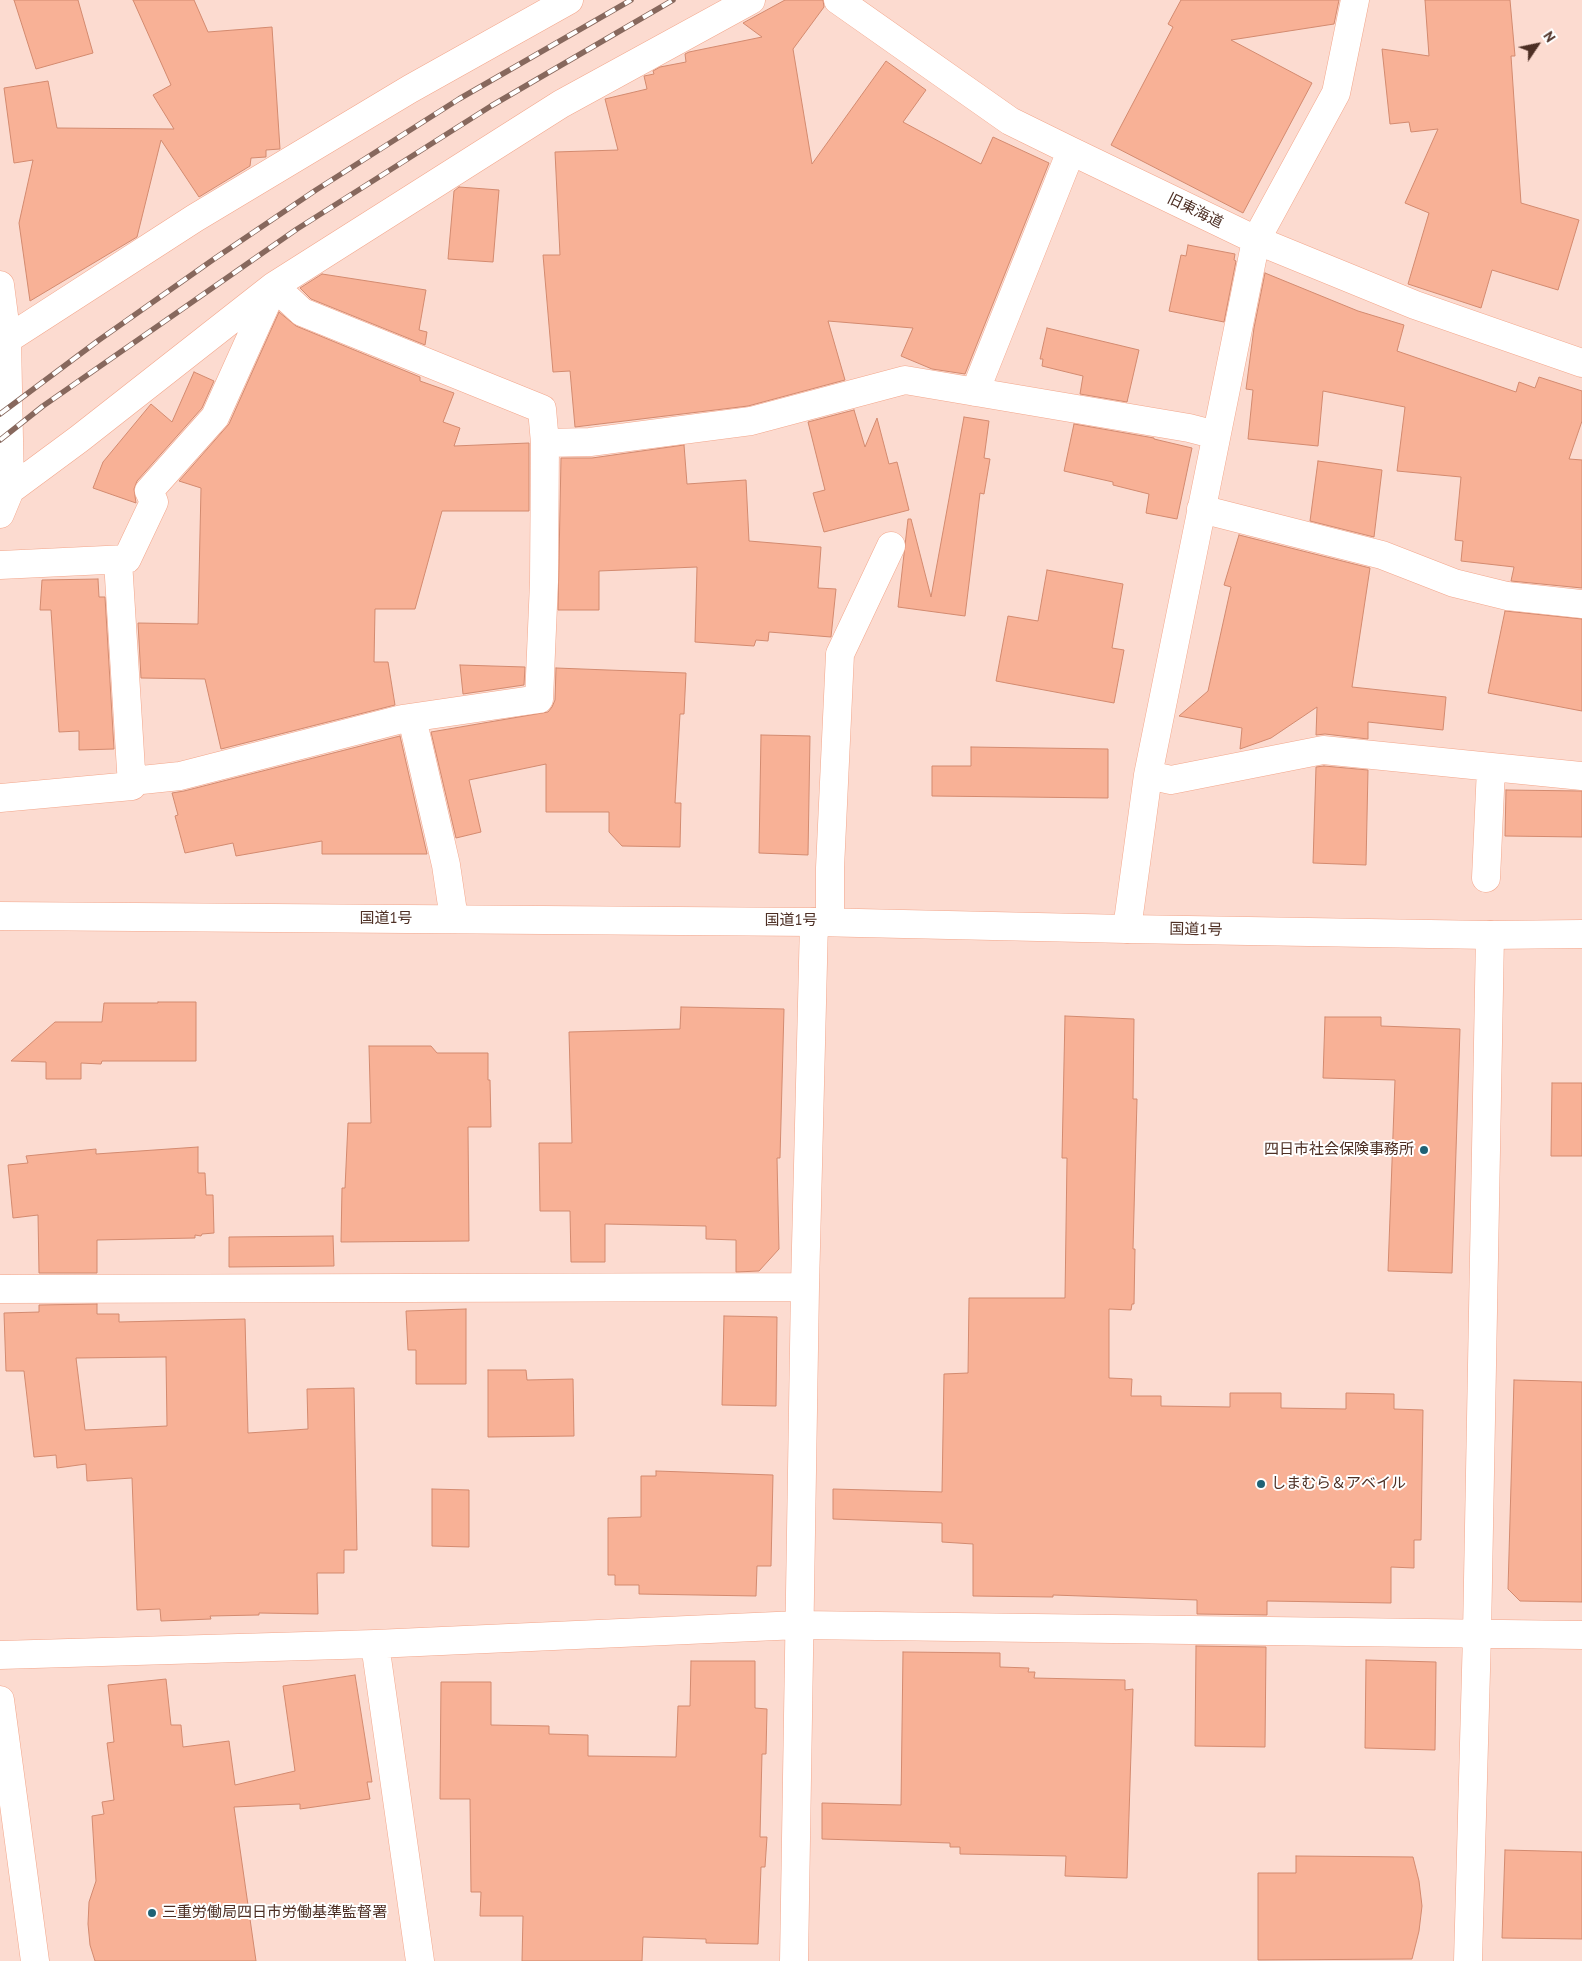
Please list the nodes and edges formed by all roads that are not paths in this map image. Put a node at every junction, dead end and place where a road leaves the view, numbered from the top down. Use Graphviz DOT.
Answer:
graph roads {
  1 [pos="569,0"];
  2 [pos="752,0"];
  3 [pos="838,0"];
  4 [pos="1355,0"];
  5 [pos="1071,151"];
  6 [pos="1256,240"];
  7 [pos="0,284"];
  8 [pos="274,286"];
  9 [pos="3,342"];
  10 [pos="1582,363"];
  11 [pos="975,392"];
  12 [pos="1216,435"];
  13 [pos="545,444"];
  14 [pos="5,502"];
  15 [pos="1201,509"];
  16 [pos="891,546"];
  17 [pos="118,561"];
  18 [pos="0,565"];
  19 [pos="1582,604"];
  20 [pos="412,718"];
  21 [pos="1491,768"];
  22 [pos="1148,775"];
  23 [pos="1582,776"];
  24 [pos="132,781"];
  25 [pos="0,798"];
  26 [pos="1486,878"];
  27 [pos="0,916"];
  28 [pos="454,919"];
  29 [pos="822,922"];
  30 [pos="1127,929"];
  31 [pos="1490,934"];
  32 [pos="1582,934"];
  33 [pos="805,1287"];
  34 [pos="0,1289"];
  35 [pos="799,1625"];
  36 [pos="1477,1634"];
  37 [pos="1582,1635"];
  38 [pos="375,1644"];
  39 [pos="0,1655"];
  40 [pos="0,1700"];
  41 [pos="35,1961"];
  42 [pos="420,1961"];
  43 [pos="794,1961"];
  44 [pos="1468,1961"];
  1 -- 9 [label="main road"];
  2 -- 8 [label="main road"];
  3 -- 5 [label="main road, 旧東海道"];
  4 -- 6 [label="main road"];
  5 -- 6 [label="main road, 旧東海道"];
  5 -- 11 [label="main road"];
  6 -- 10 [label="main road, 旧東海道"];
  6 -- 12 [label="main road"];
  7 -- 9 [label="main road"];
  8 -- 13 [label="main road"];
  8 -- 14 [label="main road"];
  8 -- 17 [label="main road"];
  9 -- 14 [label="main road"];
  11 -- 12 [label="main road"];
  11 -- 13 [label="main road"];
  12 -- 15 [label="main road"];
  13 -- 20 [label="main road"];
  15 -- 19 [label="main road"];
  15 -- 22 [label="main road"];
  16 -- 29 [label="main road"];
  17 -- 18 [label="main road"];
  17 -- 24 [label="main road"];
  20 -- 24 [label="main road"];
  20 -- 28 [label="main road"];
  21 -- 22 [label="main road"];
  21 -- 23 [label="main road"];
  21 -- 26 [label="main road"];
  22 -- 30 [label="main road"];
  24 -- 25 [label="main road"];
  27 -- 28 [label="main road, 国道1号"];
  28 -- 29 [label="main road, 国道1号"];
  29 -- 30 [label="main road, 国道1号"];
  29 -- 33 [label="main road"];
  30 -- 31 [label="main road, 国道1号"];
  31 -- 32 [label="main road, 国道1号"];
  31 -- 36 [label="main road"];
  33 -- 34 [label="main road"];
  33 -- 35 [label="main road"];
  35 -- 36 [label="main road"];
  35 -- 38 [label="main road"];
  35 -- 43 [label="main road"];
  36 -- 37 [label="main road"];
  36 -- 44 [label="main road"];
  38 -- 39 [label="main road"];
  38 -- 42 [label="main road"];
  40 -- 41 [label="main road"];
}
